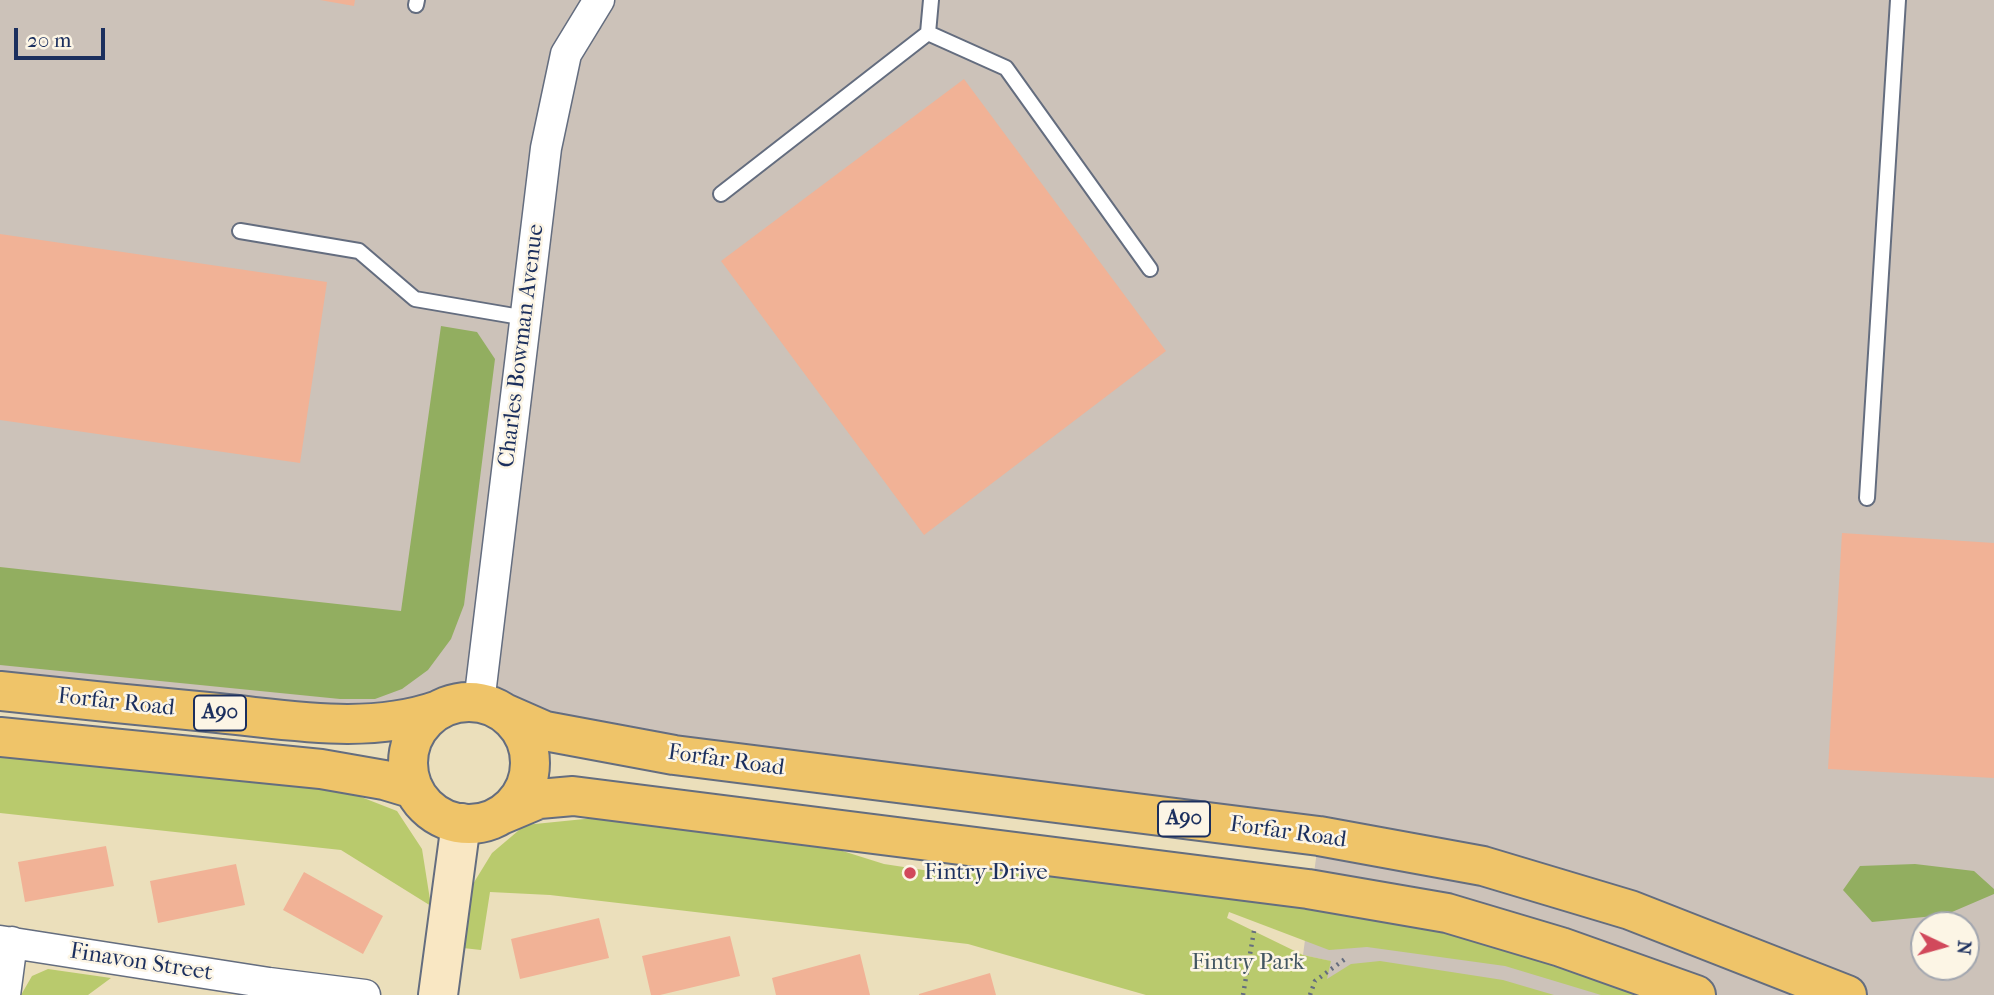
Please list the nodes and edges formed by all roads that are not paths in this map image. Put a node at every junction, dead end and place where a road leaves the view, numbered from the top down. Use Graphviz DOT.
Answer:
graph roads {
  1 [pos="598,0"];
  2 [pos="932,0"];
  3 [pos="1898,0"];
  4 [pos="928,33"];
  5 [pos="721,194"];
  6 [pos="240,231"];
  7 [pos="1150,269"];
  8 [pos="526,318"];
  9 [pos="1867,498"];
  10 [pos="0,691"];
  11 [pos="492,708"];
  12 [pos="439,710"];
  13 [pos="0,737"];
  14 [pos="414,789"];
  15 [pos="500,815"];
  16 [pos="461,823"];
  17 [pos="6,942"];
  18 [pos="5,995"];
  19 [pos="365,995"];
  20 [pos="438,995"];
  21 [pos="1696,995"];
  22 [pos="1847,995"];
  1 -- 8 [label="street, Charles Bowman Avenue"];
  2 -- 4 [label="lane"];
  3 -- 9 [label="lane"];
  4 -- 5 [label="lane"];
  4 -- 7 [label="lane"];
  6 -- 8 [label="lane"];
  8 -- 11 [label="street, Charles Bowman Avenue"];
  10 -- 12 [label="highway, Forfar Road / A90"];
  11 -- 12 [label="highway, A90"];
  11 -- 15 [label="highway"];
  11 -- 22 [label="highway, Forfar Road / A90"];
  12 -- 14 [label="highway"];
  13 -- 14 [label="highway, Forfar Road / A90"];
  14 -- 16 [label="highway"];
  15 -- 16 [label="highway, A90"];
  15 -- 21 [label="highway, A90"];
  16 -- 20 [label="street"];
  17 -- 18 [label="street"];
  17 -- 19 [label="street, Finavon Street"];
}
